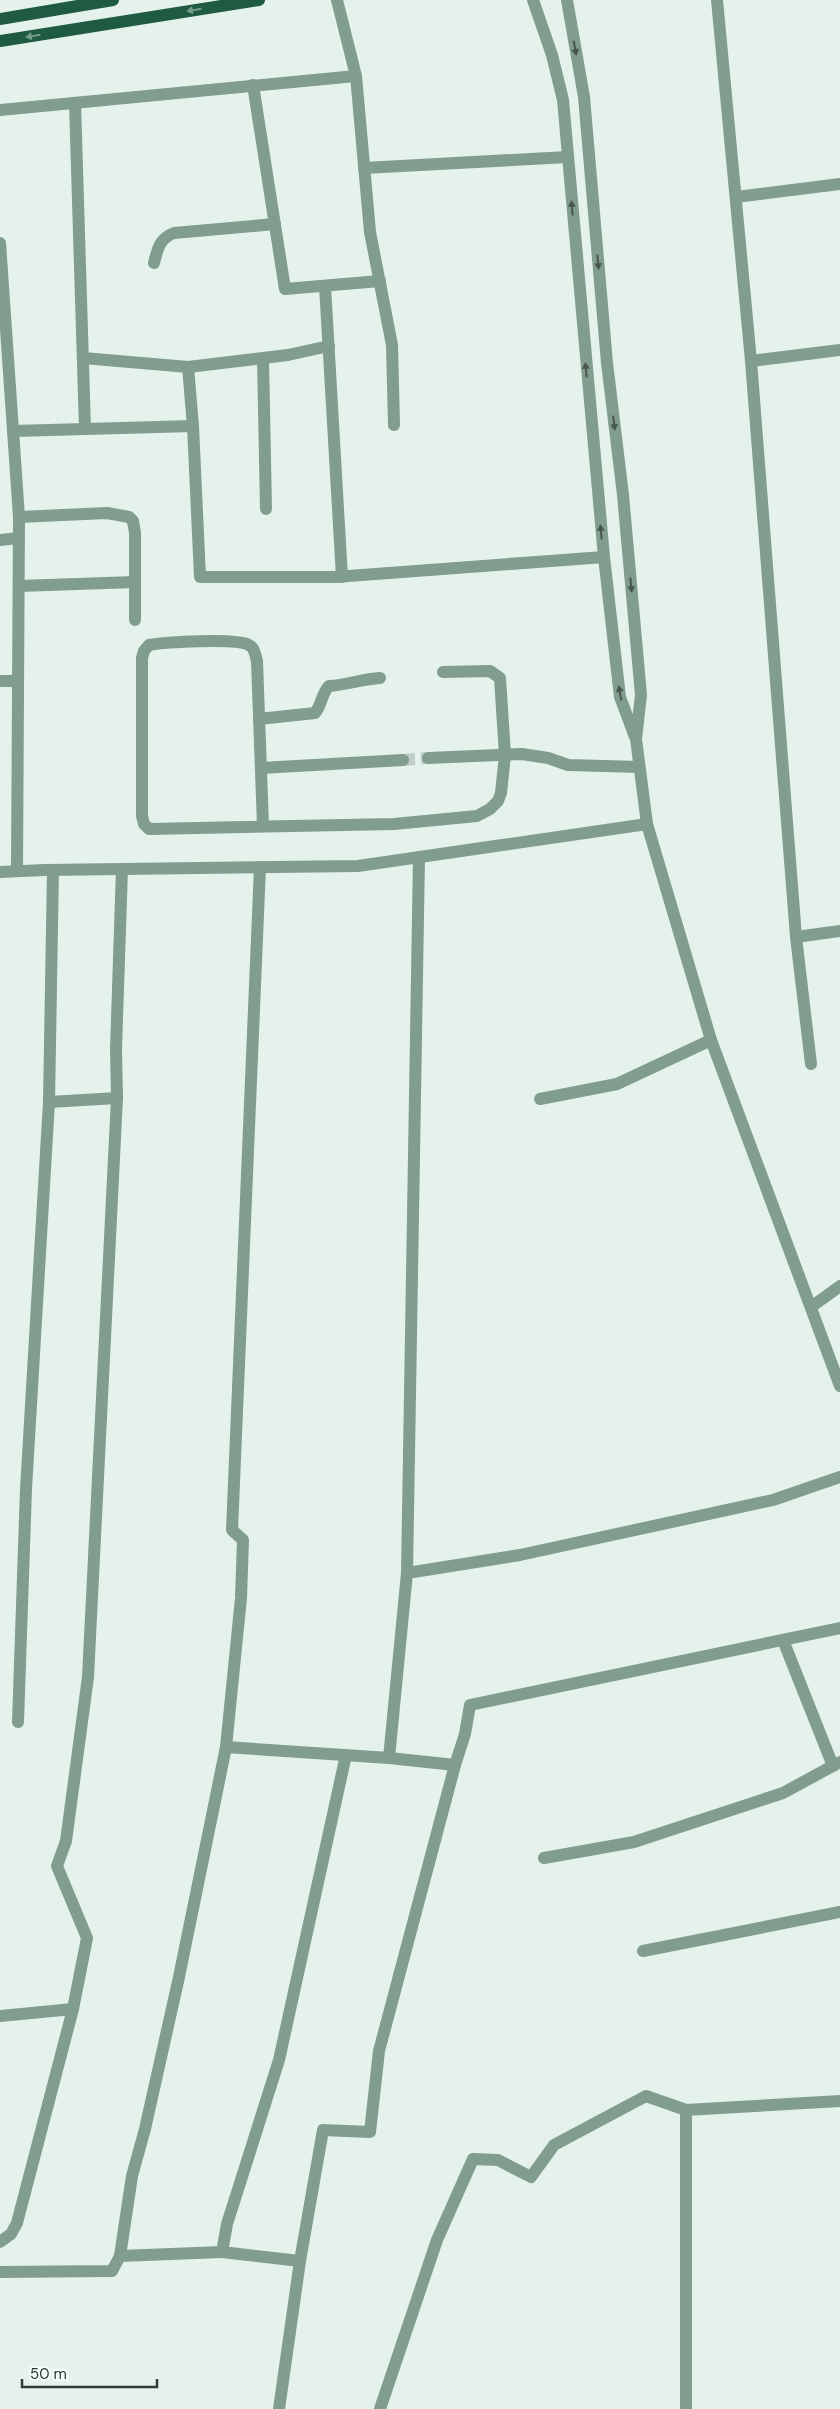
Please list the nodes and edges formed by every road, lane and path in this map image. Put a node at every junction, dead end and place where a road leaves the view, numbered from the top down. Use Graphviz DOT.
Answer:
graph roads {
  1 [pos="114,0"];
  2 [pos="259,0"];
  3 [pos="337,0"];
  4 [pos="533,0"];
  5 [pos="567,0"];
  6 [pos="717,0"];
  7 [pos="0,19"];
  8 [pos="0,41"];
  9 [pos="356,76"];
  10 [pos="253,85"];
  11 [pos="75,103"];
  12 [pos="0,110"];
  13 [pos="568,157"];
  14 [pos="364,168"];
  15 [pos="840,184"];
  16 [pos="736,197"];
  17 [pos="275,224"];
  18 [pos="0,243"];
  19 [pos="154,263"];
  20 [pos="380,281"];
  21 [pos="325,286"];
  22 [pos="329,346"];
  23 [pos="840,350"];
  24 [pos="83,358"];
  25 [pos="263,359"];
  26 [pos="751,361"];
  27 [pos="188,367"];
  28 [pos="394,425"];
  29 [pos="193,426"];
  30 [pos="85,429"];
  31 [pos="13,431"];
  32 [pos="266,509"];
  33 [pos="19,517"];
  34 [pos="19,538"];
  35 [pos="0,540"];
  36 [pos="604,557"];
  37 [pos="342,576"];
  38 [pos="135,582"];
  39 [pos="19,586"];
  40 [pos="135,620"];
  41 [pos="443,672"];
  42 [pos="380,678"];
  43 [pos="0,681"];
  44 [pos="18,681"];
  45 [pos="259,719"];
  46 [pos="636,739"];
  47 [pos="505,755"];
  48 [pos="428,758"];
  49 [pos="403,760"];
  50 [pos="261,768"];
  51 [pos="639,768"];
  52 [pos="646,824"];
  53 [pos="263,826"];
  54 [pos="419,857"];
  55 [pos="260,867"];
  56 [pos="122,869"];
  57 [pos="53,870"];
  58 [pos="17,871"];
  59 [pos="0,872"];
  60 [pos="840,930"];
  61 [pos="796,938"];
  62 [pos="711,1040"];
  63 [pos="811,1064"];
  64 [pos="117,1098"];
  65 [pos="540,1099"];
  66 [pos="49,1102"];
  67 [pos="840,1286"];
  68 [pos="810,1307"];
  69 [pos="840,1386"];
  70 [pos="840,1477"];
  71 [pos="407,1574"];
  72 [pos="840,1628"];
  73 [pos="784,1640"];
  74 [pos="18,1722"];
  75 [pos="226,1747"];
  76 [pos="346,1755"];
  77 [pos="389,1758"];
  78 [pos="836,1764"];
  79 [pos="455,1765"];
  80 [pos="544,1858"];
  81 [pos="840,1912"];
  82 [pos="644,1952"];
  83 [pos="73,2009"];
  84 [pos="0,2016"];
  85 [pos="840,2101"];
  86 [pos="686,2110"];
  87 [pos="0,2242"];
  88 [pos="222,2252"];
  89 [pos="120,2256"];
  90 [pos="300,2261"];
  91 [pos="0,2272"];
  92 [pos="279,2409"];
  93 [pos="380,2409"];
  94 [pos="686,2409"];
  1 -- 7 [label="main road"];
  2 -- 8 [label="main road, one-way"];
  3 -- 9 [label="street"];
  4 -- 13 [label="street"];
  5 -- 46 [label="street, one-way"];
  6 -- 16 [label="street"];
  9 -- 10 [label="street"];
  9 -- 14 [label="street"];
  10 -- 11 [label="street"];
  10 -- 17 [label="street"];
  11 -- 12 [label="street"];
  11 -- 24 [label="street"];
  13 -- 14 [label="street"];
  36 -- 13 [label="street, one-way"];
  14 -- 20 [label="street"];
  15 -- 16 [label="street"];
  16 -- 26 [label="street"];
  17 -- 19 [label="street"];
  17 -- 21 [label="street"];
  18 -- 31 [label="street"];
  20 -- 21 [label="street"];
  20 -- 28 [label="street"];
  21 -- 22 [label="street"];
  22 -- 25 [label="street"];
  22 -- 37 [label="street"];
  23 -- 26 [label="street"];
  24 -- 27 [label="street"];
  24 -- 30 [label="street"];
  25 -- 27 [label="street"];
  25 -- 32 [label="street"];
  26 -- 61 [label="street"];
  27 -- 29 [label="street"];
  29 -- 30 [label="street"];
  29 -- 37 [label="street"];
  30 -- 31 [label="street"];
  31 -- 33 [label="street"];
  33 -- 34 [label="street"];
  33 -- 38 [label="street"];
  34 -- 35 [label="street"];
  34 -- 39 [label="street"];
  36 -- 37 [label="street"];
  46 -- 36 [label="street, one-way"];
  38 -- 39 [label="street"];
  38 -- 40 [label="street"];
  39 -- 44 [label="street"];
  41 -- 47 [label="street"];
  42 -- 45 [label="street"];
  43 -- 44 [label="street"];
  44 -- 58 [label="street"];
  45 -- 50 [label="street"];
  45 -- 53 [label="street"];
  46 -- 51 [label="street"];
  47 -- 48 [label="street"];
  47 -- 51 [label="street"];
  47 -- 53 [label="street"];
  49 -- 50 [label="street"];
  50 -- 53 [label="street"];
  51 -- 52 [label="street"];
  52 -- 54 [label="street"];
  52 -- 62 [label="street"];
  54 -- 55 [label="street"];
  54 -- 71 [label="street"];
  55 -- 56 [label="street"];
  55 -- 75 [label="street"];
  56 -- 57 [label="street"];
  56 -- 64 [label="street"];
  57 -- 58 [label="street"];
  57 -- 66 [label="street"];
  58 -- 59 [label="street"];
  60 -- 61 [label="street"];
  61 -- 63 [label="street"];
  62 -- 65 [label="street"];
  62 -- 68 [label="street"];
  64 -- 66 [label="street"];
  64 -- 83 [label="street"];
  66 -- 74 [label="street"];
  67 -- 68 [label="street"];
  68 -- 69 [label="street"];
  70 -- 71 [label="street"];
  71 -- 77 [label="street"];
  72 -- 73 [label="street"];
  73 -- 78 [label="street"];
  73 -- 79 [label="street"];
  75 -- 76 [label="street"];
  75 -- 89 [label="street"];
  76 -- 77 [label="street"];
  76 -- 88 [label="street"];
  77 -- 79 [label="street"];
  78 -- 80 [label="street"];
  79 -- 90 [label="street"];
  81 -- 82 [label="street"];
  83 -- 84 [label="street"];
  83 -- 87 [label="street"];
  85 -- 86 [label="street"];
  86 -- 93 [label="street"];
  86 -- 94 [label="street"];
  88 -- 89 [label="street"];
  88 -- 90 [label="street"];
  89 -- 91 [label="street"];
  90 -- 92 [label="street"];
}
